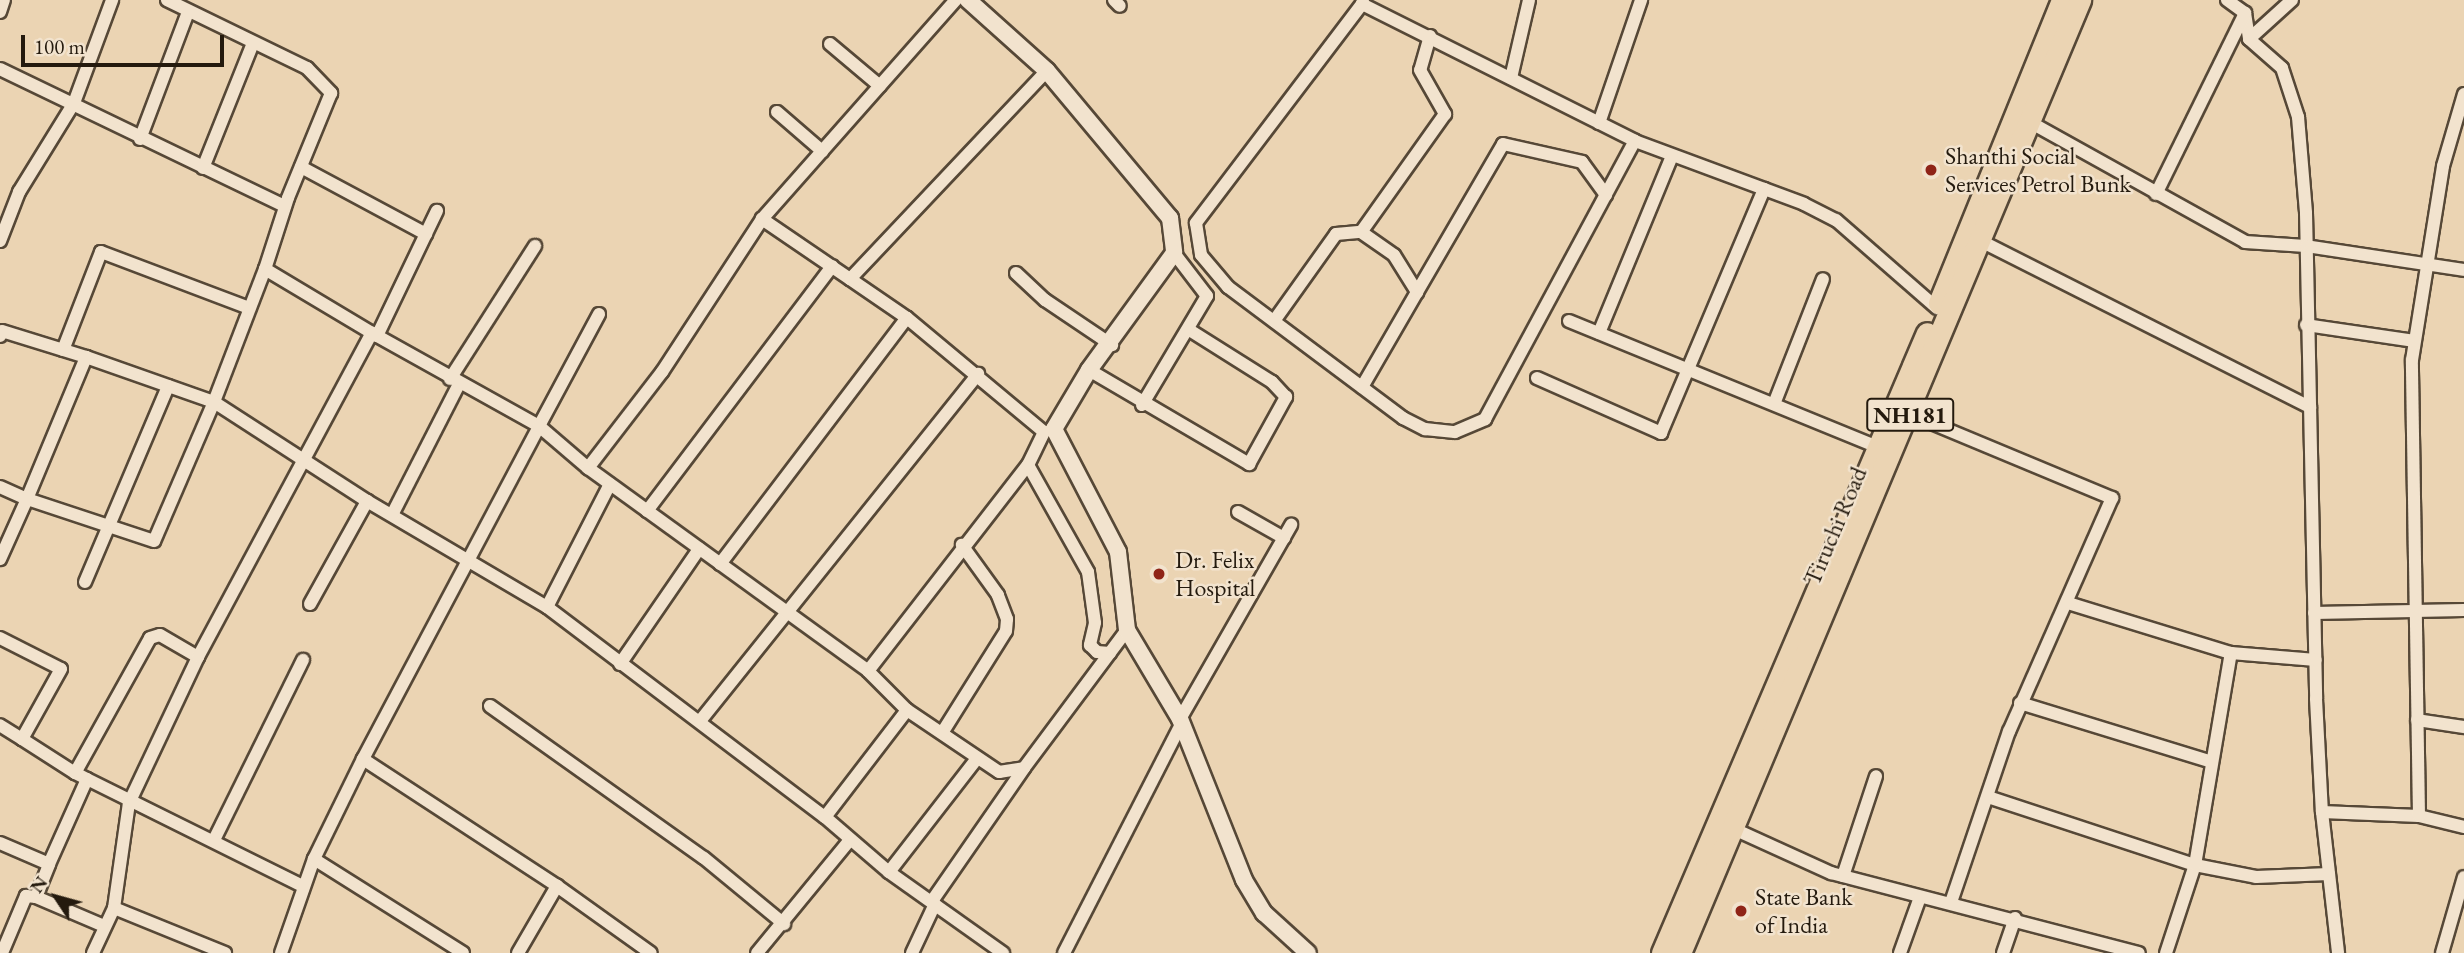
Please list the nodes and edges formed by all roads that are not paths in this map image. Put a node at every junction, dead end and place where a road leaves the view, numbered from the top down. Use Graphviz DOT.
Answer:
graph roads {
  1 [pos="4,0"];
  2 [pos="111,0"];
  3 [pos="167,0"];
  4 [pos="956,0"];
  5 [pos="968,0"];
  6 [pos="1530,0"];
  7 [pos="1641,0"];
  8 [pos="2062,0"];
  9 [pos="2080,0"];
  10 [pos="2227,0"];
  11 [pos="2292,0"];
  12 [pos="1362,2"];
  13 [pos="0,12"];
  14 [pos="188,12"];
  15 [pos="2245,13"];
  16 [pos="1430,37"];
  17 [pos="2249,39"];
  18 [pos="253,43"];
  19 [pos="830,44"];
  20 [pos="0,69"];
  21 [pos="1047,71"];
  22 [pos="1511,78"];
  23 [pos="880,86"];
  24 [pos="2464,94"];
  25 [pos="74,103"];
  26 [pos="777,112"];
  27 [pos="2028,121"];
  28 [pos="1599,123"];
  29 [pos="140,139"];
  30 [pos="1635,141"];
  31 [pos="822,152"];
  32 [pos="1672,156"];
  33 [pos="301,167"];
  34 [pos="203,168"];
  35 [pos="1764,189"];
  36 [pos="2157,194"];
  37 [pos="1606,195"];
  38 [pos="285,206"];
  39 [pos="437,211"];
  40 [pos="762,219"];
  41 [pos="1361,232"];
  42 [pos="426,234"];
  43 [pos="1979,240"];
  44 [pos="0,241"];
  45 [pos="535,246"];
  46 [pos="2306,246"];
  47 [pos="1174,253"];
  48 [pos="2424,264"];
  49 [pos="832,266"];
  50 [pos="265,269"];
  51 [pos="2464,270"];
  52 [pos="1016,273"];
  53 [pos="850,279"];
  54 [pos="1823,279"];
  55 [pos="1417,292"];
  56 [pos="249,308"];
  57 [pos="1937,308"];
  58 [pos="599,314"];
  59 [pos="907,318"];
  60 [pos="1274,321"];
  61 [pos="1569,321"];
  62 [pos="2306,325"];
  63 [pos="1188,329"];
  64 [pos="1,333"];
  65 [pos="1599,333"];
  66 [pos="374,334"];
  67 [pos="2414,341"];
  68 [pos="1112,345"];
  69 [pos="63,350"];
  70 [pos="86,357"];
  71 [pos="1688,369"];
  72 [pos="1089,370"];
  73 [pos="978,374"];
  74 [pos="1537,378"];
  75 [pos="454,382"];
  76 [pos="168,386"];
  77 [pos="1362,387"];
  78 [pos="214,402"];
  79 [pos="1774,404"];
  80 [pos="1142,405"];
  81 [pos="2311,407"];
  82 [pos="1910,414"];
  83 [pos="539,426"];
  84 [pos="1880,448"];
  85 [pos="305,459"];
  86 [pos="1028,465"];
  87 [pos="588,468"];
  88 [pos="610,484"];
  89 [pos="0,486"];
  90 [pos="27,499"];
  91 [pos="368,500"];
  92 [pos="647,510"];
  93 [pos="1238,512"];
  94 [pos="392,514"];
  95 [pos="1291,525"];
  96 [pos="109,528"];
  97 [pos="1284,538"];
  98 [pos="961,545"];
  99 [pos="699,549"];
  100 [pos="0,559"];
  101 [pos="468,560"];
  102 [pos="720,564"];
  103 [pos="85,582"];
  104 [pos="2068,603"];
  105 [pos="310,604"];
  106 [pos="547,607"];
  107 [pos="2414,610"];
  108 [pos="2464,610"];
  109 [pos="787,612"];
  110 [pos="2314,613"];
  111 [pos="1127,630"];
  112 [pos="0,638"];
  113 [pos="1110,653"];
  114 [pos="2231,653"];
  115 [pos="198,657"];
  116 [pos="303,660"];
  117 [pos="2316,660"];
  118 [pos="620,664"];
  119 [pos="868,671"];
  120 [pos="2020,703"];
  121 [pos="490,706"];
  122 [pos="907,710"];
  123 [pos="2417,720"];
  124 [pos="700,721"];
  125 [pos="1180,722"];
  126 [pos="0,725"];
  127 [pos="2464,727"];
  128 [pos="942,733"];
  129 [pos="22,739"];
  130 [pos="363,759"];
  131 [pos="976,760"];
  132 [pos="2213,762"];
  133 [pos="1024,768"];
  134 [pos="75,773"];
  135 [pos="1876,776"];
  136 [pos="87,779"];
  137 [pos="1988,797"];
  138 [pos="129,803"];
  139 [pos="2322,812"];
  140 [pos="2419,816"];
  141 [pos="825,817"];
  142 [pos="2464,827"];
  143 [pos="1734,829"];
  144 [pos="214,840"];
  145 [pos="849,841"];
  146 [pos="0,843"];
  147 [pos="314,859"];
  148 [pos="49,864"];
  149 [pos="2195,865"];
  150 [pos="890,872"];
  151 [pos="2329,874"];
  152 [pos="1843,876"];
  153 [pos="2464,877"];
  154 [pos="303,886"];
  155 [pos="557,886"];
  156 [pos="36,897"];
  157 [pos="1920,897"];
  158 [pos="934,902"];
  159 [pos="1951,902"];
  160 [pos="114,908"];
  161 [pos="2015,918"];
  162 [pos="784,924"];
  163 [pos="104,926"];
  164 [pos="2087,939"];
  165 [pos="2,953"];
  166 [pos="93,953"];
  167 [pos="225,953"];
  168 [pos="281,953"];
  169 [pos="463,953"];
  170 [pos="518,953"];
  171 [pos="651,953"];
  172 [pos="757,953"];
  173 [pos="912,953"];
  174 [pos="1003,953"];
  175 [pos="1064,953"];
  176 [pos="1308,953"];
  177 [pos="1662,953"];
  178 [pos="1680,953"];
  179 [pos="1900,953"];
  180 [pos="2003,953"];
  181 [pos="2082,953"];
  182 [pos="2139,953"];
  183 [pos="2166,953"];
  184 [pos="2338,953"];
  185 [pos="2442,953"];
  1 -- 13 [label="street"];
  2 -- 25 [label="street"];
  3 -- 14 [label="street"];
  4 -- 23 [label="street"];
  5 -- 21 [label="street"];
  6 -- 22 [label="street"];
  7 -- 28 [label="street"];
  8 -- 57 [label="highway, Tiruchi Road / NH181"];
  9 -- 27 [label="highway, Tiruchi Road / NH181"];
  10 -- 15 [label="street"];
  11 -- 17 [label="street"];
  12 -- 16 [label="street"];
  12 -- 60 [label="street"];
  14 -- 18 [label="street"];
  14 -- 29 [label="street"];
  15 -- 17 [label="street"];
  15 -- 36 [label="street"];
  16 -- 22 [label="street"];
  16 -- 41 [label="street"];
  17 -- 46 [label="street"];
  18 -- 33 [label="street"];
  18 -- 34 [label="street"];
  19 -- 23 [label="street"];
  20 -- 25 [label="street"];
  21 -- 47 [label="street"];
  21 -- 53 [label="street"];
  22 -- 28 [label="street"];
  23 -- 31 [label="street"];
  24 -- 48 [label="street"];
  25 -- 29 [label="street"];
  25 -- 44 [label="street"];
  26 -- 31 [label="street"];
  27 -- 36 [label="street"];
  27 -- 43 [label="highway, Tiruchi Road / NH181"];
  28 -- 30 [label="street"];
  29 -- 34 [label="street"];
  30 -- 32 [label="street"];
  30 -- 37 [label="street"];
  31 -- 40 [label="street"];
  32 -- 35 [label="street"];
  32 -- 65 [label="street"];
  33 -- 38 [label="street"];
  33 -- 42 [label="street"];
  34 -- 38 [label="street"];
  35 -- 57 [label="street"];
  35 -- 71 [label="street"];
  36 -- 46 [label="street"];
  37 -- 55 [label="street"];
  37 -- 77 [label="street"];
  38 -- 50 [label="street"];
  39 -- 42 [label="street"];
  40 -- 49 [label="street"];
  40 -- 87 [label="street"];
  41 -- 55 [label="street"];
  41 -- 60 [label="street"];
  42 -- 66 [label="street"];
  43 -- 81 [label="street"];
  43 -- 82 [label="highway, Tiruchi Road / NH181"];
  45 -- 75 [label="street"];
  46 -- 48 [label="street"];
  46 -- 62 [label="street"];
  47 -- 63 [label="street"];
  47 -- 68 [label="street"];
  48 -- 51 [label="street"];
  48 -- 67 [label="street"];
  49 -- 53 [label="street"];
  49 -- 92 [label="street"];
  50 -- 56 [label="street"];
  50 -- 66 [label="street"];
  52 -- 68 [label="street"];
  53 -- 59 [label="street"];
  54 -- 79 [label="street"];
  55 -- 77 [label="street"];
  56 -- 69 [label="street"];
  56 -- 78 [label="street"];
  57 -- 84 [label="highway, Tiruchi Road / NH181"];
  58 -- 83 [label="street"];
  59 -- 73 [label="street"];
  59 -- 102 [label="street"];
  60 -- 77 [label="street"];
  61 -- 65 [label="street"];
  62 -- 67 [label="street"];
  62 -- 81 [label="street"];
  63 -- 80 [label="street"];
  63 -- 80 [label="street"];
  64 -- 69 [label="street"];
  65 -- 71 [label="street"];
  66 -- 75 [label="street"];
  66 -- 85 [label="street"];
  67 -- 107 [label="street"];
  68 -- 72 [label="street"];
  69 -- 70 [label="street"];
  70 -- 76 [label="street"];
  70 -- 90 [label="street"];
  71 -- 74 [label="street"];
  71 -- 79 [label="street"];
  72 -- 80 [label="street"];
  72 -- 111 [label="street"];
  73 -- 86 [label="street"];
  73 -- 109 [label="street"];
  75 -- 83 [label="street"];
  75 -- 94 [label="street"];
  76 -- 78 [label="street"];
  76 -- 96 [label="street"];
  78 -- 85 [label="street"];
  78 -- 96 [label="street"];
  79 -- 84 [label="street"];
  81 -- 110 [label="street"];
  82 -- 104 [label="street"];
  82 -- 143 [label="highway, Tiruchi Road / NH181"];
  83 -- 87 [label="street"];
  83 -- 101 [label="street"];
  84 -- 177 [label="highway, Tiruchi Road / NH181"];
  85 -- 91 [label="street"];
  85 -- 115 [label="street"];
  86 -- 98 [label="street"];
  86 -- 113 [label="street"];
  87 -- 88 [label="street"];
  88 -- 92 [label="street"];
  88 -- 106 [label="street"];
  89 -- 90 [label="street"];
  90 -- 96 [label="street"];
  90 -- 100 [label="street"];
  91 -- 94 [label="street"];
  91 -- 105 [label="street"];
  92 -- 99 [label="street"];
  93 -- 97 [label="street"];
  94 -- 101 [label="street"];
  95 -- 97 [label="street"];
  96 -- 103 [label="street"];
  97 -- 125 [label="street"];
  98 -- 119 [label="street"];
  98 -- 128 [label="street"];
  99 -- 102 [label="street"];
  99 -- 118 [label="street"];
  101 -- 106 [label="street"];
  101 -- 130 [label="street"];
  102 -- 109 [label="street"];
  104 -- 114 [label="street"];
  104 -- 120 [label="street"];
  106 -- 118 [label="street"];
  107 -- 108 [label="street"];
  107 -- 110 [label="street"];
  107 -- 123 [label="street"];
  109 -- 119 [label="street"];
  109 -- 124 [label="street"];
  110 -- 117 [label="street"];
  111 -- 113 [label="street"];
  111 -- 125 [label="street"];
  112 -- 129 [label="street"];
  113 -- 133 [label="street"];
  114 -- 117 [label="street"];
  114 -- 132 [label="street"];
  115 -- 134 [label="street"];
  115 -- 138 [label="street"];
  116 -- 144 [label="street"];
  117 -- 139 [label="street"];
  118 -- 124 [label="street"];
  119 -- 122 [label="street"];
  120 -- 132 [label="street"];
  120 -- 137 [label="street"];
  121 -- 162 [label="street"];
  122 -- 128 [label="street"];
  122 -- 141 [label="street"];
  123 -- 127 [label="street"];
  123 -- 140 [label="street"];
  124 -- 141 [label="street"];
  125 -- 175 [label="street"];
  125 -- 176 [label="street"];
  126 -- 129 [label="street"];
  128 -- 131 [label="street"];
  129 -- 134 [label="street"];
  130 -- 147 [label="street"];
  130 -- 155 [label="street"];
  131 -- 133 [label="street"];
  131 -- 150 [label="street"];
  132 -- 149 [label="street"];
  133 -- 158 [label="street"];
  134 -- 136 [label="street"];
  135 -- 152 [label="street"];
  136 -- 138 [label="street"];
  136 -- 148 [label="street"];
  137 -- 149 [label="street"];
  137 -- 159 [label="street"];
  138 -- 144 [label="street"];
  138 -- 160 [label="street"];
  139 -- 140 [label="street"];
  139 -- 151 [label="street"];
  140 -- 142 [label="street"];
  141 -- 145 [label="street"];
  143 -- 152 [label="street"];
  143 -- 178 [label="highway, Tiruchi Road / NH181"];
  144 -- 154 [label="street"];
  145 -- 150 [label="street"];
  145 -- 162 [label="street"];
  146 -- 148 [label="street"];
  147 -- 154 [label="street"];
  147 -- 169 [label="street"];
  148 -- 156 [label="street"];
  149 -- 151 [label="street"];
  149 -- 183 [label="street"];
  150 -- 158 [label="street"];
  151 -- 184 [label="street"];
  152 -- 157 [label="street"];
  153 -- 185 [label="street"];
  154 -- 168 [label="street"];
  155 -- 170 [label="street"];
  155 -- 171 [label="street"];
  156 -- 163 [label="street"];
  156 -- 165 [label="street"];
  157 -- 159 [label="street"];
  157 -- 179 [label="street"];
  158 -- 173 [label="street"];
  158 -- 174 [label="street"];
  159 -- 161 [label="street"];
  160 -- 163 [label="street"];
  160 -- 167 [label="street"];
  161 -- 164 [label="street"];
  161 -- 180 [label="street"];
  162 -- 172 [label="street"];
  163 -- 166 [label="street"];
  164 -- 181 [label="street"];
  164 -- 182 [label="street"];
}
